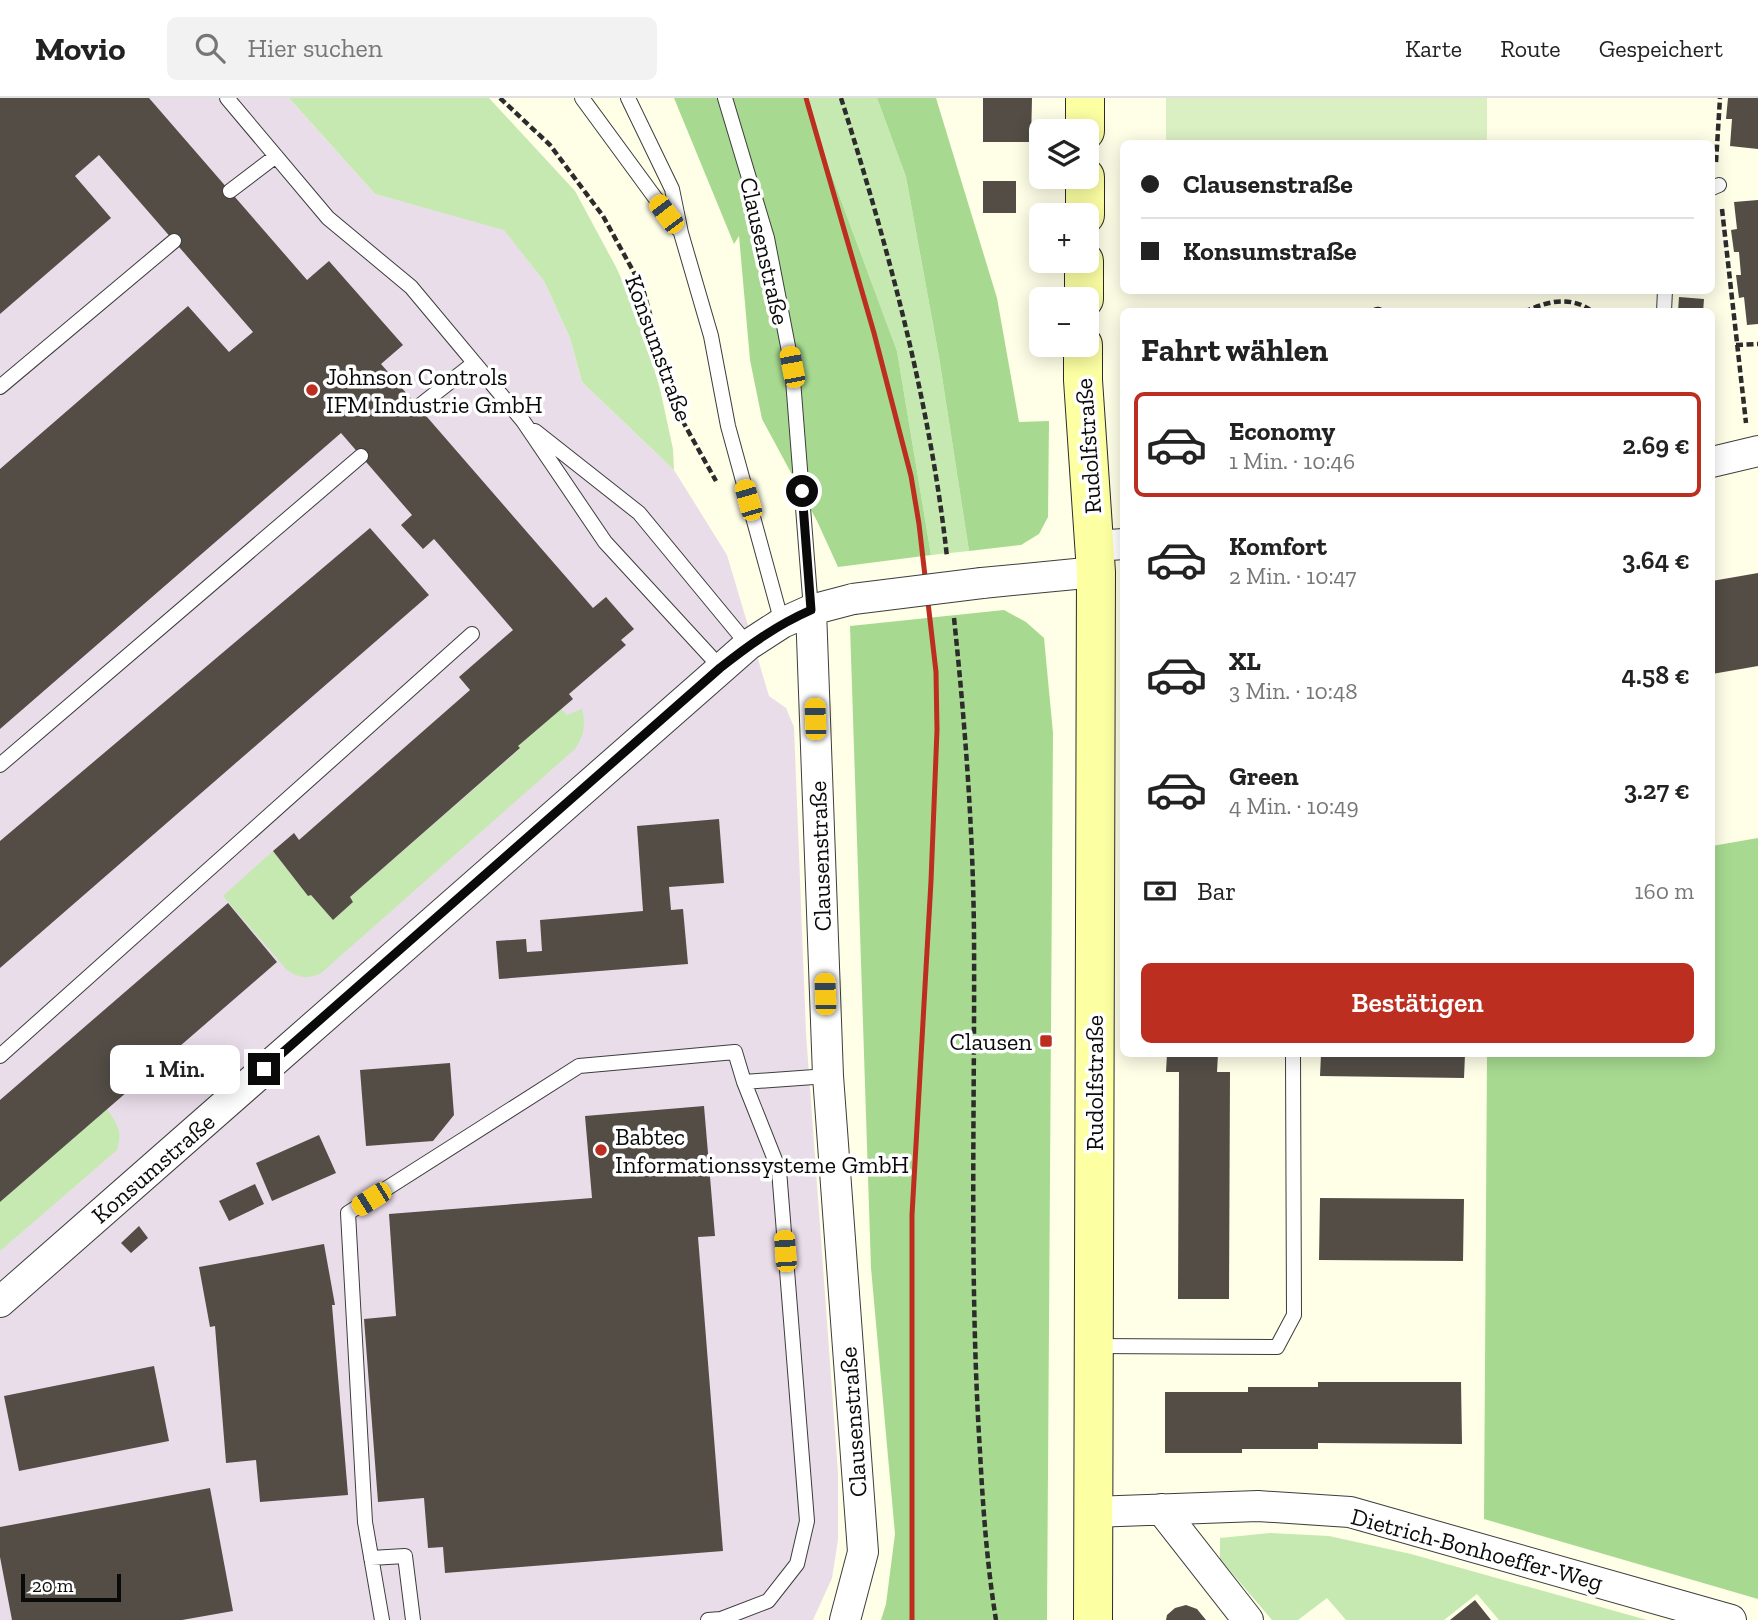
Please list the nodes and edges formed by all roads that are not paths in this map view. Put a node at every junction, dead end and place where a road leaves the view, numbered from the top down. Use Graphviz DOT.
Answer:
graph roads {
  1 [pos="227,98"];
  2 [pos="582,98"];
  3 [pos="628,98"];
  4 [pos="725,98"];
  5 [pos="1086,98"];
  6 [pos="1085,119"];
  7 [pos="276,156"];
  8 [pos="230,191"];
  9 [pos="681,233"];
  10 [pos="174,241"];
  11 [pos="1083,357"];
  12 [pos="474,363"];
  13 [pos="0,387"];
  14 [pos="418,407"];
  15 [pos="523,421"];
  16 [pos="1754,453"];
  17 [pos="361,456"];
  18 [pos="1715,461"];
  19 [pos="1105,554"];
  20 [pos="811,610"];
  21 [pos="782,623"];
  22 [pos="472,634"];
  23 [pos="748,645"];
  24 [pos="720,668"];
  25 [pos="0,765"];
  26 [pos="0,1056"];
  27 [pos="1293,1057"];
  28 [pos="828,1076"];
  29 [pos="744,1082"];
  30 [pos="0,1302"];
  31 [pos="1093,1346"];
  32 [pos="1161,1509"];
  33 [pos="1092,1512"];
  34 [pos="371,1558"];
  35 [pos="382,1620"];
  36 [pos="413,1620"];
  37 [pos="708,1620"];
  38 [pos="845,1620"];
  39 [pos="1093,1620"];
  40 [pos="1248,1620"];
  41 [pos="1731,1620"];
  1 -- 7 [label="lane"];
  2 -- 9 [label="lane"];
  3 -- 9 [label="lane"];
  4 -- 20 [label="lane, Clausenstraße"];
  5 -- 6 [label="street"];
  7 -- 8 [label="lane"];
  7 -- 12 [label="lane"];
  9 -- 21 [label="lane"];
  10 -- 13 [label="lane"];
  11 -- 19 [label="street, Rudolfstraße"];
  12 -- 14 [label="lane"];
  12 -- 15 [label="lane"];
  15 -- 23 [label="lane"];
  15 -- 24 [label="lane"];
  16 -- 18 [label="street"];
  17 -- 25 [label="lane"];
  19 -- 20 [label="street, Konsumstraße, bridge"];
  19 -- 31 [label="street, Rudolfstraße"];
  20 -- 21 [label="street, Konsumstraße"];
  20 -- 28 [label="street, Clausenstraße"];
  21 -- 23 [label="street, Konsumstraße"];
  22 -- 26 [label="lane"];
  23 -- 24 [label="street, Konsumstraße"];
  24 -- 30 [label="street, Konsumstraße"];
  27 -- 31 [label="lane"];
  28 -- 29 [label="lane"];
  28 -- 38 [label="street, Clausenstraße"];
  29 -- 34 [label="lane"];
  29 -- 37 [label="lane"];
  31 -- 33 [label="street, Rudolfstraße"];
  32 -- 33 [label="street, Dietrich-Bonhoeffer-Weg"];
  32 -- 40 [label="street"];
  32 -- 41 [label="street, Dietrich-Bonhoeffer-Weg"];
  33 -- 39 [label="street, Rudolfstraße"];
  34 -- 35 [label="lane"];
  34 -- 36 [label="lane"];
}
